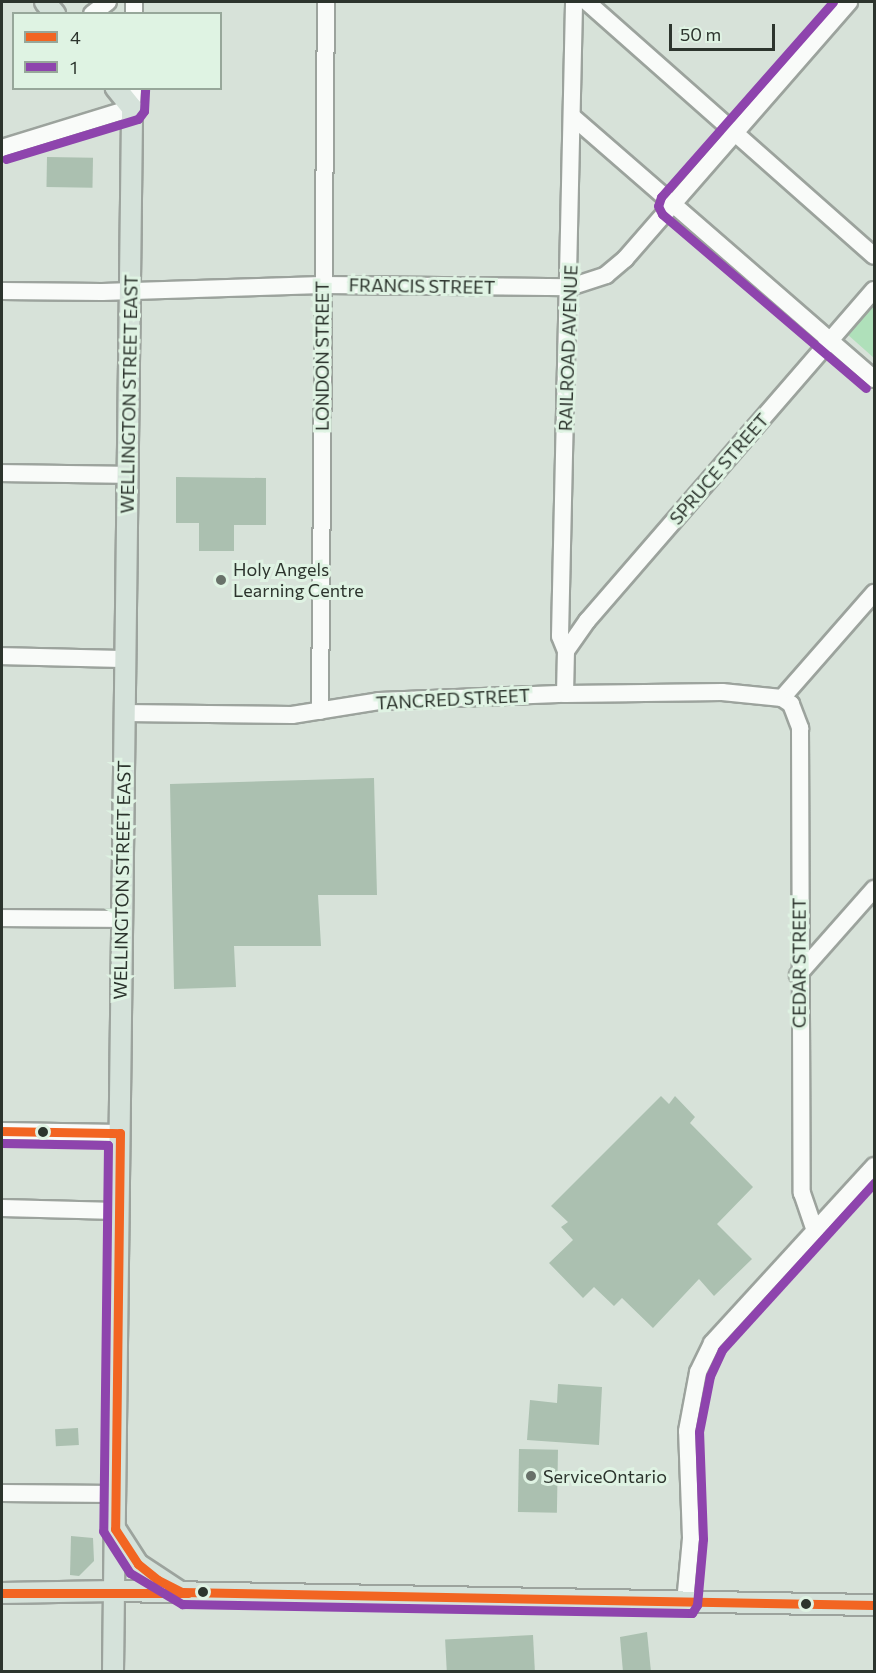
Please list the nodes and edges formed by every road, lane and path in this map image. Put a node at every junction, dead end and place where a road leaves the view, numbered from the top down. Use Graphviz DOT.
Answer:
graph roads {
  1 [pos="108,2"];
  2 [pos="326,2"];
  3 [pos="849,2"];
  4 [pos="580,4"];
  5 [pos="96,12"];
  6 [pos="118,90"];
  7 [pos="133,90"];
  8 [pos="132,108"];
  9 [pos="574,118"];
  10 [pos="735,132"];
  11 [pos="2,148"];
  12 [pos="670,205"];
  13 [pos="874,255"];
  14 [pos="322,285"];
  15 [pos="570,287"];
  16 [pos="130,290"];
  17 [pos="874,290"];
  18 [pos="2,291"];
  19 [pos="831,341"];
  20 [pos="874,379"];
  21 [pos="2,472"];
  22 [pos="129,474"];
  23 [pos="874,593"];
  24 [pos="566,651"];
  25 [pos="2,656"];
  26 [pos="124,659"];
  27 [pos="565,694"];
  28 [pos="782,698"];
  29 [pos="320,711"];
  30 [pos="124,713"];
  31 [pos="874,889"];
  32 [pos="2,918"];
  33 [pos="121,919"];
  34 [pos="798,975"];
  35 [pos="2,1131"];
  36 [pos="120,1133"];
  37 [pos="874,1166"];
  38 [pos="2,1208"];
  39 [pos="117,1210"];
  40 [pos="815,1231"];
  41 [pos="2,1494"];
  42 [pos="115,1494"];
  43 [pos="115,1528"];
  44 [pos="115,1592"];
  45 [pos="182,1592"];
  46 [pos="2,1593"];
  47 [pos="685,1604"];
  48 [pos="874,1605"];
  49 [pos="113,1671"];
  1 -- 5 [label="street"];
  2 -- 14 [label="street, LONDON STREET"];
  3 -- 10 [label="street, FRANCIS STREET"];
  4 -- 9 [label="street, RAILROAD AVENUE"];
  4 -- 10 [label="street"];
  6 -- 8 [label="main road"];
  7 -- 8 [label="street, WELLINGTON STREET EAST"];
  8 -- 11 [label="street"];
  8 -- 16 [label="main road, WELLINGTON STREET EAST"];
  9 -- 12 [label="street"];
  9 -- 15 [label="street, RAILROAD AVENUE"];
  10 -- 12 [label="street, FRANCIS STREET"];
  10 -- 13 [label="street"];
  12 -- 15 [label="street, FRANCIS STREET"];
  12 -- 19 [label="street"];
  14 -- 15 [label="street, FRANCIS STREET"];
  14 -- 16 [label="street, FRANCIS STREET"];
  14 -- 29 [label="street, LONDON STREET"];
  15 -- 24 [label="street, RAILROAD AVENUE"];
  16 -- 18 [label="street, FRANCIS STREET"];
  16 -- 22 [label="main road, WELLINGTON STREET EAST"];
  17 -- 19 [label="street, SPRUCE STREET"];
  19 -- 20 [label="street"];
  19 -- 24 [label="street, SPRUCE STREET"];
  21 -- 22 [label="street"];
  22 -- 26 [label="main road, WELLINGTON STREET EAST"];
  23 -- 28 [label="street"];
  24 -- 27 [label="street, RAILROAD AVENUE"];
  25 -- 26 [label="street"];
  26 -- 30 [label="main road, WELLINGTON STREET EAST"];
  27 -- 28 [label="street, TANCRED STREET"];
  27 -- 29 [label="street, TANCRED STREET"];
  28 -- 34 [label="street, CEDAR STREET"];
  29 -- 30 [label="street, TANCRED STREET"];
  30 -- 33 [label="main road, WELLINGTON STREET EAST"];
  31 -- 34 [label="street"];
  32 -- 33 [label="street"];
  33 -- 36 [label="main road, WELLINGTON STREET EAST"];
  34 -- 40 [label="street, CEDAR STREET"];
  35 -- 36 [label="street"];
  36 -- 39 [label="main road, WELLINGTON STREET EAST"];
  37 -- 40 [label="street"];
  38 -- 39 [label="street"];
  39 -- 42 [label="main road, WELLINGTON STREET EAST"];
  40 -- 47 [label="street"];
  41 -- 42 [label="street"];
  42 -- 43 [label="main road, WELLINGTON STREET EAST"];
  43 -- 44 [label="main road, WELLINGTON STREET EAST"];
  43 -- 45 [label="main road"];
  44 -- 45 [label="main road"];
  44 -- 46 [label="main road"];
  44 -- 49 [label="main road, WELLINGTON STREET EAST"];
  45 -- 47 [label="main road"];
  47 -- 48 [label="main road"];
}
